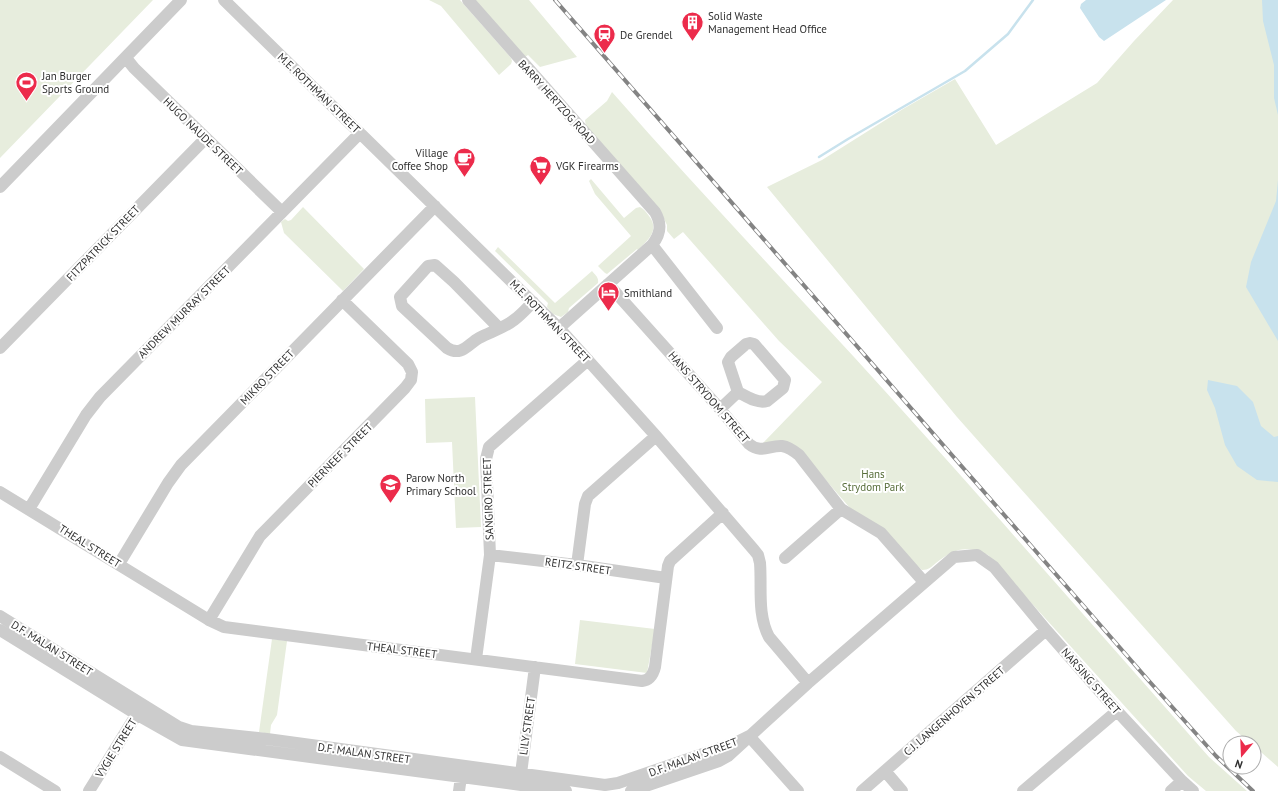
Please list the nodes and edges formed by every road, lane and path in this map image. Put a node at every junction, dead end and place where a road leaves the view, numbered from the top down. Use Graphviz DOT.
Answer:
graph roads {
  1 [pos="181,0"];
  2 [pos="224,0"];
  3 [pos="468,0"];
  4 [pos="126,58"];
  5 [pos="360,132"];
  6 [pos="206,138"];
  7 [pos="0,187"];
  8 [pos="435,206"];
  9 [pos="282,212"];
  10 [pos="652,245"];
  11 [pos="608,284"];
  12 [pos="342,300"];
  13 [pos="533,302"];
  14 [pos="499,328"];
  15 [pos="559,328"];
  16 [pos="717,328"];
  17 [pos="0,348"];
  18 [pos="588,360"];
  19 [pos="738,392"];
  20 [pos="720,409"];
  21 [pos="656,436"];
  22 [pos="0,492"];
  23 [pos="29,509"];
  24 [pos="842,509"];
  25 [pos="723,513"];
  26 [pos="490,555"];
  27 [pos="785,558"];
  28 [pos="119,564"];
  29 [pos="577,565"];
  30 [pos="994,567"];
  31 [pos="666,578"];
  32 [pos="924,582"];
  33 [pos="0,616"];
  34 [pos="209,620"];
  35 [pos="0,630"];
  36 [pos="1046,630"];
  37 [pos="476,659"];
  38 [pos="535,667"];
  39 [pos="808,683"];
  40 [pos="139,709"];
  41 [pos="1117,710"];
  42 [pos="749,736"];
  43 [pos="311,745"];
  44 [pos="0,757"];
  45 [pos="310,758"];
  46 [pos="462,772"];
  47 [pos="885,772"];
  48 [pos="520,779"];
  49 [pos="1182,781"];
  50 [pos="612,788"];
  51 [pos="55,791"];
  52 [pos="89,791"];
  53 [pos="459,791"];
  54 [pos="566,791"];
  55 [pos="631,791"];
  56 [pos="798,791"];
  57 [pos="862,791"];
  58 [pos="902,791"];
  59 [pos="1024,791"];
  60 [pos="1171,791"];
  61 [pos="1193,791"];
  1 -- 4 [label="street"];
  2 -- 5 [label="street, M.E. ROTHMAN STREET"];
  3 -- 10 [label="street, BARRY HERTZOG ROAD"];
  4 -- 6 [label="street, HUGO NAUDE STREET"];
  4 -- 7 [label="street"];
  5 -- 8 [label="street, M.E. ROTHMAN STREET"];
  5 -- 9 [label="street, ANDREW MURRAY STREET"];
  6 -- 9 [label="street, HUGO NAUDE STREET"];
  6 -- 17 [label="street, FITZPATRICK STREET"];
  8 -- 12 [label="street, MIKRO STREET"];
  8 -- 13 [label="street, M.E. ROTHMAN STREET"];
  9 -- 23 [label="street, ANDREW MURRAY STREET"];
  10 -- 11 [label="street"];
  10 -- 16 [label="street"];
  11 -- 15 [label="street"];
  11 -- 20 [label="street, HANS STRYDOM STREET"];
  12 -- 28 [label="street, MIKRO STREET"];
  12 -- 34 [label="street, PIERNEEF STREET"];
  13 -- 14 [label="street"];
  13 -- 15 [label="street, M.E. ROTHMAN STREET"];
  14 -- 14 [label="street"];
  15 -- 18 [label="street, M.E. ROTHMAN STREET"];
  18 -- 21 [label="street, M.E. ROTHMAN STREET"];
  18 -- 26 [label="street, SANGIRO STREET"];
  19 -- 19 [label="street"];
  19 -- 20 [label="street"];
  20 -- 24 [label="street, HANS STRYDOM STREET"];
  21 -- 25 [label="street, M.E. ROTHMAN STREET"];
  21 -- 29 [label="street"];
  22 -- 23 [label="street, THEAL STREET"];
  23 -- 28 [label="street, THEAL STREET"];
  24 -- 27 [label="street"];
  24 -- 32 [label="street, HANS STRYDOM STREET"];
  25 -- 31 [label="street, THEAL STREET"];
  25 -- 39 [label="street, M.E. ROTHMAN STREET"];
  26 -- 29 [label="street, REITZ STREET"];
  26 -- 37 [label="street, SANGIRO STREET"];
  28 -- 34 [label="street, THEAL STREET"];
  29 -- 31 [label="street, REITZ STREET"];
  30 -- 32 [label="street, D.F. MALAN STREET"];
  30 -- 36 [label="street, NARSING STREET"];
  31 -- 38 [label="street, THEAL STREET"];
  32 -- 39 [label="street, D.F. MALAN STREET"];
  33 -- 40 [label="street, D.F. MALAN STREET"];
  34 -- 37 [label="street, THEAL STREET"];
  35 -- 40 [label="street, D.F. MALAN STREET"];
  36 -- 41 [label="street, NARSING STREET"];
  36 -- 47 [label="street, C.J. LANGENHOVEN STREET"];
  37 -- 38 [label="street, THEAL STREET"];
  38 -- 48 [label="street, LILY STREET"];
  39 -- 42 [label="street, D.F. MALAN STREET"];
  40 -- 43 [label="street, D.F. MALAN STREET"];
  40 -- 45 [label="street, D.F. MALAN STREET"];
  40 -- 52 [label="street, VYGIE STREET"];
  41 -- 49 [label="street, NARSING STREET"];
  41 -- 59 [label="street"];
  42 -- 50 [label="street, D.F. MALAN STREET"];
  42 -- 55 [label="street, D.F. MALAN STREET"];
  42 -- 56 [label="street"];
  43 -- 45 [label="street"];
  43 -- 46 [label="street, D.F. MALAN STREET"];
  44 -- 51 [label="street"];
  45 -- 46 [label="street, D.F. MALAN STREET"];
  46 -- 48 [label="street, D.F. MALAN STREET"];
  46 -- 53 [label="street"];
  47 -- 57 [label="street, C.J. LANGENHOVEN STREET"];
  47 -- 58 [label="street"];
  48 -- 50 [label="street, D.F. MALAN STREET"];
  48 -- 54 [label="street, D.F. MALAN STREET"];
  49 -- 60 [label="street"];
  49 -- 61 [label="street, NARSING STREET"];
}
